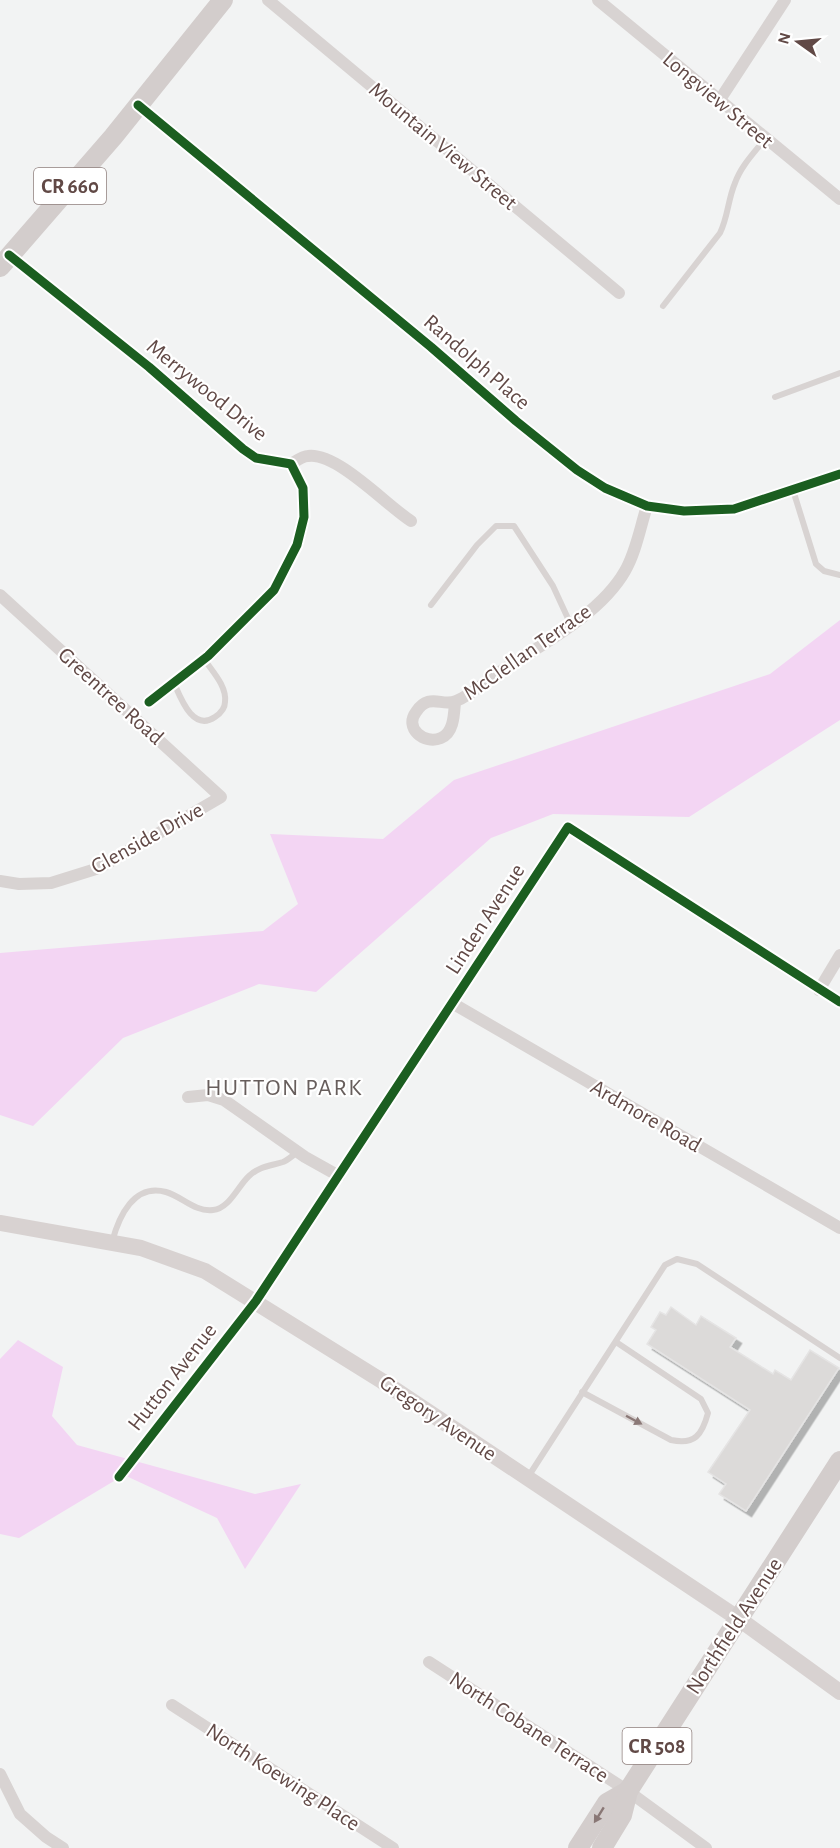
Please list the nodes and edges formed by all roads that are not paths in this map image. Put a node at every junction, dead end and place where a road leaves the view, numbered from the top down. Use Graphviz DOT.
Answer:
graph roads {
  1 [pos="223,0"];
  2 [pos="268,0"];
  3 [pos="598,0"];
  4 [pos="785,0"];
  5 [pos="719,101"];
  6 [pos="138,105"];
  7 [pos="765,139"];
  8 [pos="840,199"];
  9 [pos="5,261"];
  10 [pos="619,293"];
  11 [pos="663,306"];
  12 [pos="840,373"];
  13 [pos="775,397"];
  14 [pos="291,464"];
  15 [pos="840,474"];
  16 [pos="793,490"];
  17 [pos="646,507"];
  18 [pos="411,521"];
  19 [pos="840,575"];
  20 [pos="0,595"];
  21 [pos="431,605"];
  22 [pos="571,625"];
  23 [pos="204,659"];
  24 [pos="174,683"];
  25 [pos="149,702"];
  26 [pos="455,702"];
  27 [pos="221,797"];
  28 [pos="0,880"];
  29 [pos="840,955"];
  30 [pos="819,990"];
  31 [pos="840,1002"];
  32 [pos="452,1003"];
  33 [pos="188,1097"];
  34 [pos="298,1152"];
  35 [pos="339,1176"];
  36 [pos="0,1223"];
  37 [pos="840,1228"];
  38 [pos="112,1243"];
  39 [pos="256,1301"];
  40 [pos="615,1342"];
  41 [pos="840,1358"];
  42 [pos="582,1392"];
  43 [pos="840,1461"];
  44 [pos="119,1477"];
  45 [pos="527,1478"];
  46 [pos="739,1618"];
  47 [pos="429,1662"];
  48 [pos="840,1692"];
  49 [pos="172,1705"];
  50 [pos="0,1774"];
  51 [pos="628,1791"];
  52 [pos="63,1848"];
  53 [pos="393,1848"];
  54 [pos="578,1848"];
  55 [pos="602,1848"];
  56 [pos="706,1848"];
  1 -- 6 [label="main road, CR 660"];
  2 -- 10 [label="street, Mountain View Street"];
  3 -- 5 [label="street, Longview Street"];
  4 -- 5 [label="street"];
  5 -- 7 [label="street, Longview Street"];
  6 -- 9 [label="main road, CR 660"];
  6 -- 17 [label="street, Randolph Place"];
  7 -- 8 [label="street, Longview Street"];
  7 -- 11 [label="lane"];
  9 -- 14 [label="street, Merrywood Drive"];
  12 -- 13 [label="lane"];
  14 -- 18 [label="street, Merrywood Drive"];
  14 -- 23 [label="street"];
  15 -- 16 [label="street, Randolph Place"];
  16 -- 17 [label="street, Randolph Place"];
  16 -- 19 [label="lane"];
  17 -- 22 [label="street, McClellan Terrace"];
  20 -- 27 [label="street, Greentree Road"];
  21 -- 22 [label="lane"];
  22 -- 26 [label="street, McClellan Terrace"];
  23 -- 24 [label="street"];
  23 -- 24 [label="lane"];
  24 -- 25 [label="street"];
  27 -- 28 [label="street, Glenside Drive"];
  29 -- 30 [label="street"];
  30 -- 31 [label="street, Linden Avenue"];
  30 -- 32 [label="street, Linden Avenue"];
  32 -- 35 [label="street, Linden Avenue"];
  32 -- 37 [label="street, Ardmore Road"];
  33 -- 34 [label="street"];
  34 -- 35 [label="street"];
  34 -- 38 [label="lane"];
  35 -- 39 [label="street, Linden Avenue"];
  36 -- 38 [label="main road, Gregory Avenue"];
  38 -- 39 [label="main road, Gregory Avenue"];
  39 -- 44 [label="street, Hutton Avenue"];
  39 -- 45 [label="main road, Gregory Avenue"];
  40 -- 41 [label="lane"];
  40 -- 42 [label="lane"];
  42 -- 40 [label="lane, one-way"];
  42 -- 45 [label="lane"];
  43 -- 46 [label="main road, Northfield Avenue / CR 508"];
  45 -- 46 [label="main road, Gregory Avenue"];
  46 -- 48 [label="main road, Gregory Avenue"];
  46 -- 51 [label="main road, Northfield Avenue / CR 508"];
  47 -- 51 [label="street, North Cobane Terrace"];
  49 -- 53 [label="street, North Koewing Place"];
  50 -- 52 [label="street"];
  51 -- 54 [label="main road, Northfield Avenue / CR 508, one-way"];
  51 -- 55 [label="main road, Northfield Avenue / CR 508"];
  51 -- 56 [label="street, North Cobane Terrace"];
}
